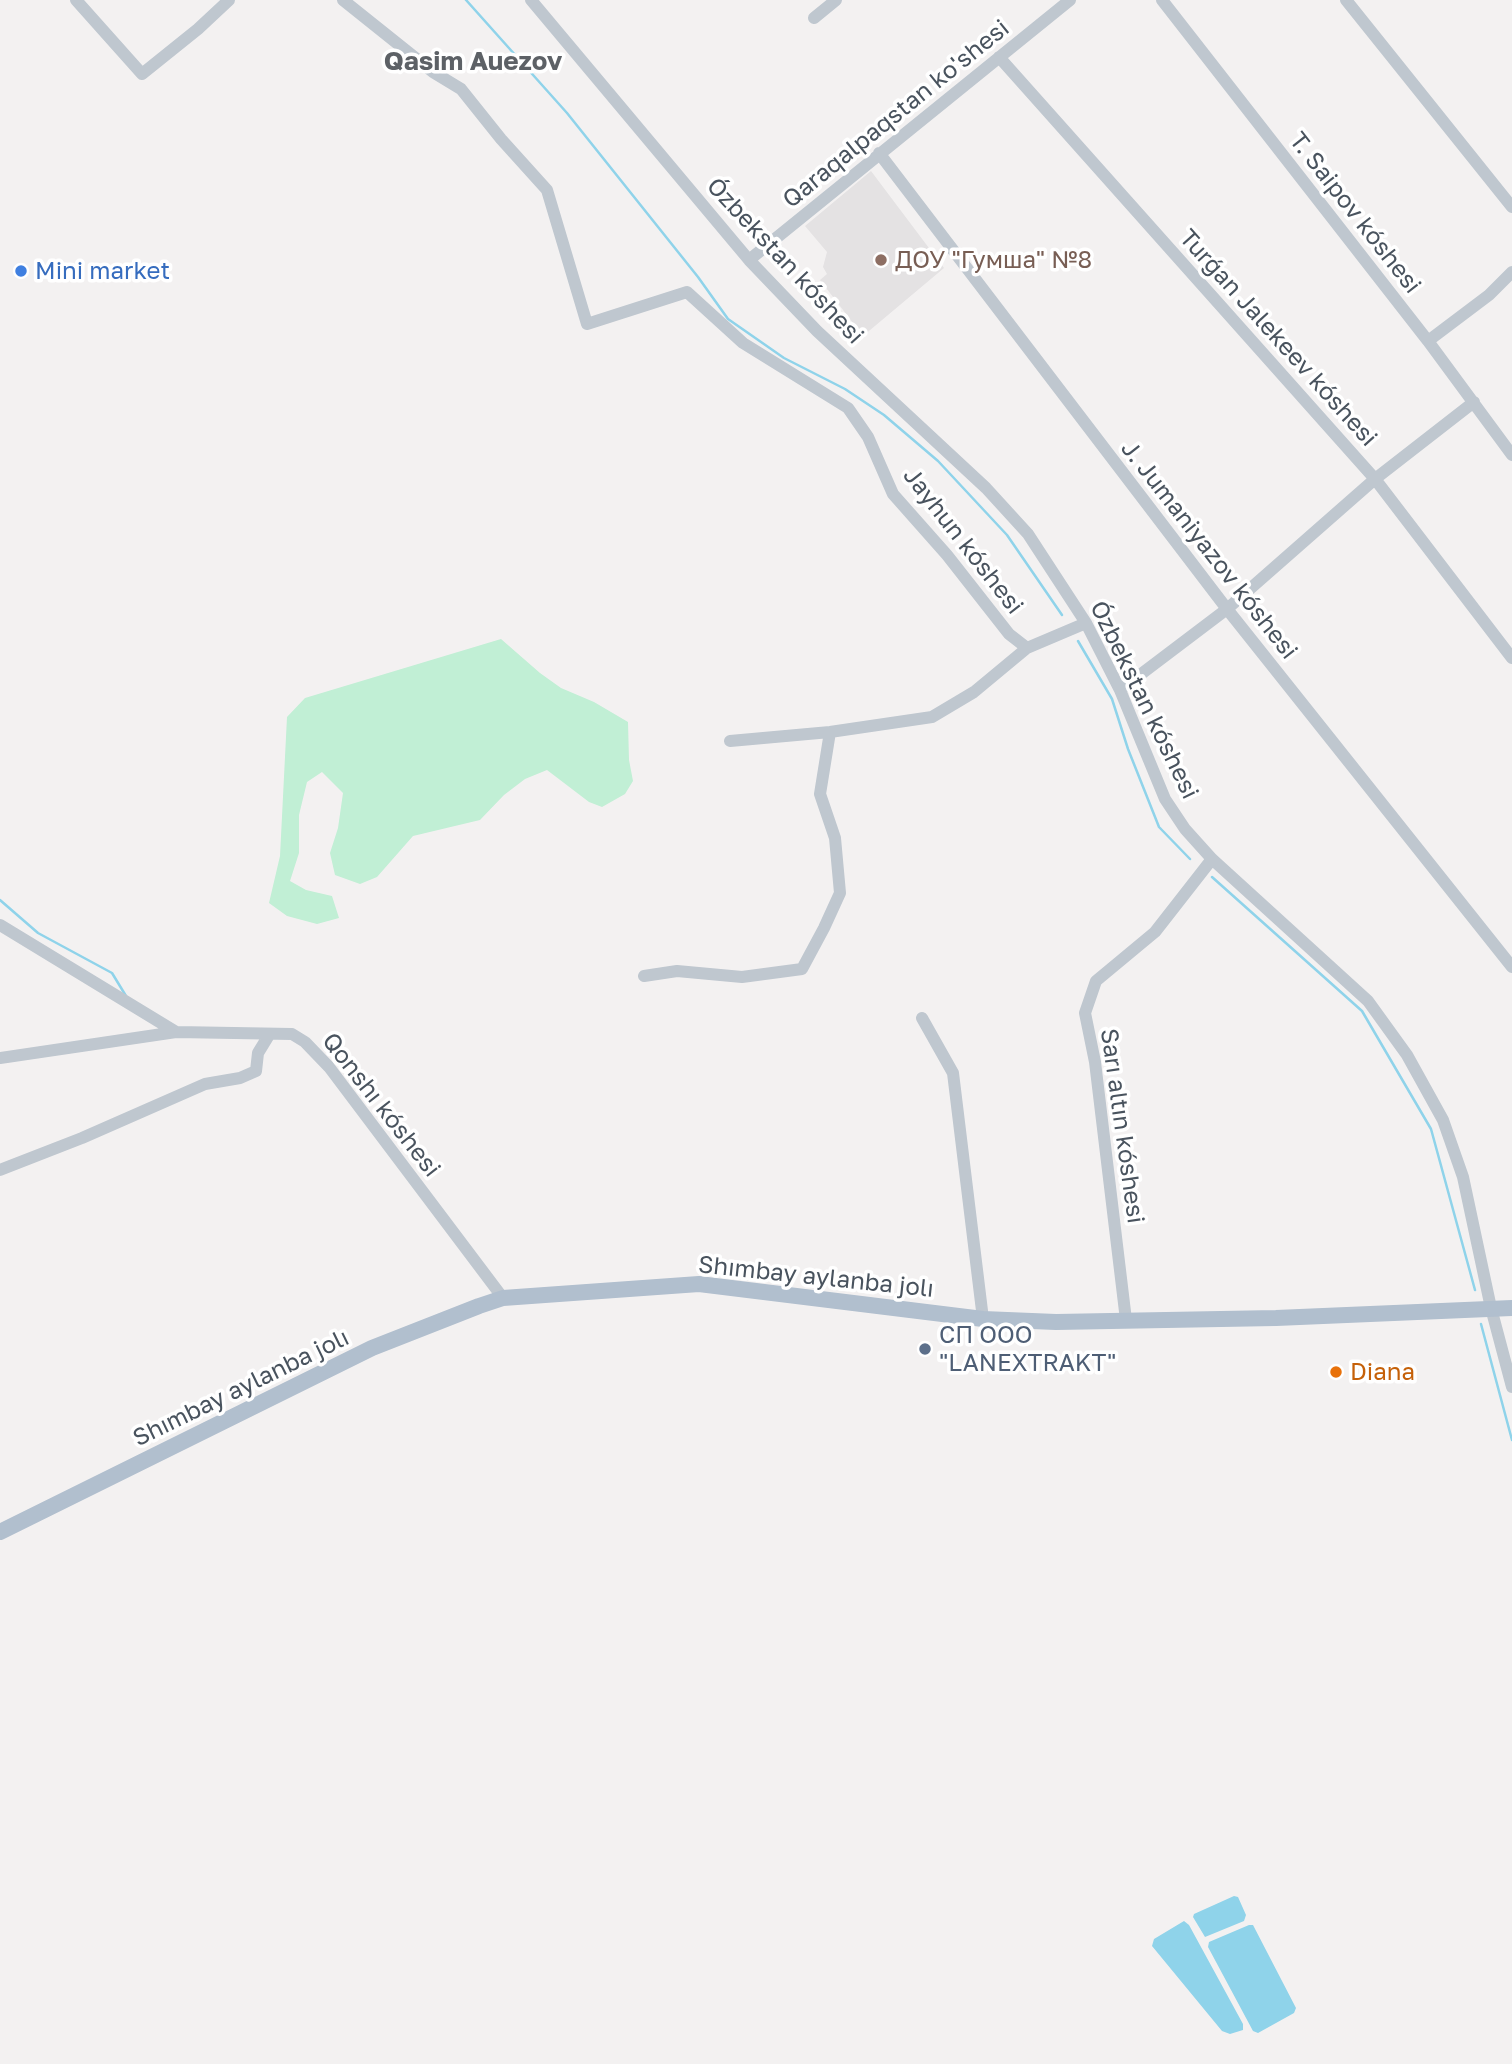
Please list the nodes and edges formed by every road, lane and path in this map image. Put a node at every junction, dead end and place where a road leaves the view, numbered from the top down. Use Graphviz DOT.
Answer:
graph roads {
  1 [pos="76,0"];
  2 [pos="229,0"];
  3 [pos="343,0"];
  4 [pos="531,0"];
  5 [pos="836,0"];
  6 [pos="1070,0"];
  7 [pos="1162,0"];
  8 [pos="1346,0"];
  9 [pos="814,18"];
  10 [pos="999,57"];
  11 [pos="880,153"];
  12 [pos="1512,207"];
  13 [pos="749,260"];
  14 [pos="1512,272"];
  15 [pos="1428,341"];
  16 [pos="1474,402"];
  17 [pos="1512,455"];
  18 [pos="1375,479"];
  19 [pos="1227,609"];
  20 [pos="1086,623"];
  21 [pos="1027,648"];
  22 [pos="1512,658"];
  23 [pos="1120,690"];
  24 [pos="830,732"];
  25 [pos="730,741"];
  26 [pos="1212,859"];
  27 [pos="0,925"];
  28 [pos="1512,967"];
  29 [pos="644,976"];
  30 [pos="922,1018"];
  31 [pos="176,1032"];
  32 [pos="269,1035"];
  33 [pos="0,1058"];
  34 [pos="0,1170"];
  35 [pos="503,1298"];
  36 [pos="1491,1308"];
  37 [pos="1512,1308"];
  38 [pos="983,1319"];
  39 [pos="1126,1320"];
  40 [pos="1512,1387"];
  41 [pos="0,1532"];
  1 -- 2 [label="street"];
  3 -- 21 [label="street, Jayhun kóshesi"];
  4 -- 13 [label="street, Ózbekstan kóshesi"];
  5 -- 9 [label="street"];
  6 -- 10 [label="street, Qaraqalpaqstan ko'shesi"];
  7 -- 15 [label="street, T. Saipov kóshesi"];
  8 -- 12 [label="street"];
  10 -- 11 [label="street, Qaraqalpaqstan ko'shesi"];
  10 -- 18 [label="street, Turǵan Jalekeev kóshesi"];
  11 -- 13 [label="street, Qaraqalpaqstan ko'shesi"];
  11 -- 19 [label="street, J. Jumaniyazov kóshesi"];
  13 -- 20 [label="street, Ózbekstan kóshesi"];
  14 -- 15 [label="street"];
  15 -- 16 [label="street, T. Saipov kóshesi"];
  16 -- 17 [label="street, T. Saipov kóshesi"];
  16 -- 18 [label="street"];
  18 -- 19 [label="street"];
  18 -- 22 [label="street, Turǵan Jalekeev kóshesi"];
  19 -- 23 [label="street"];
  19 -- 28 [label="street, J. Jumaniyazov kóshesi"];
  20 -- 21 [label="street, Jayhun kóshesi"];
  20 -- 23 [label="street, Ózbekstan kóshesi"];
  21 -- 24 [label="street, Jayhun kóshesi"];
  23 -- 26 [label="street, Ózbekstan kóshesi"];
  24 -- 25 [label="street, Jayhun kóshesi"];
  24 -- 29 [label="street"];
  26 -- 36 [label="street, Ózbekstan kóshesi"];
  26 -- 39 [label="street, Sarı altın kóshesi"];
  27 -- 31 [label="street, Qonshı kóshesi"];
  30 -- 38 [label="street"];
  31 -- 32 [label="street, Qonshı kóshesi"];
  31 -- 33 [label="street, Qonshı kóshesi"];
  32 -- 34 [label="street"];
  32 -- 35 [label="street, Qonshı kóshesi"];
  35 -- 38 [label="main road, Shımbay aylanba jolı"];
  35 -- 41 [label="main road, Shımbay aylanba jolı"];
  36 -- 37 [label="main road, Shımbay aylanba jolı"];
  36 -- 39 [label="main road, Shımbay aylanba jolı"];
  36 -- 40 [label="street, Ózbekstan kóshesi"];
  38 -- 39 [label="main road, Shımbay aylanba jolı"];
}
